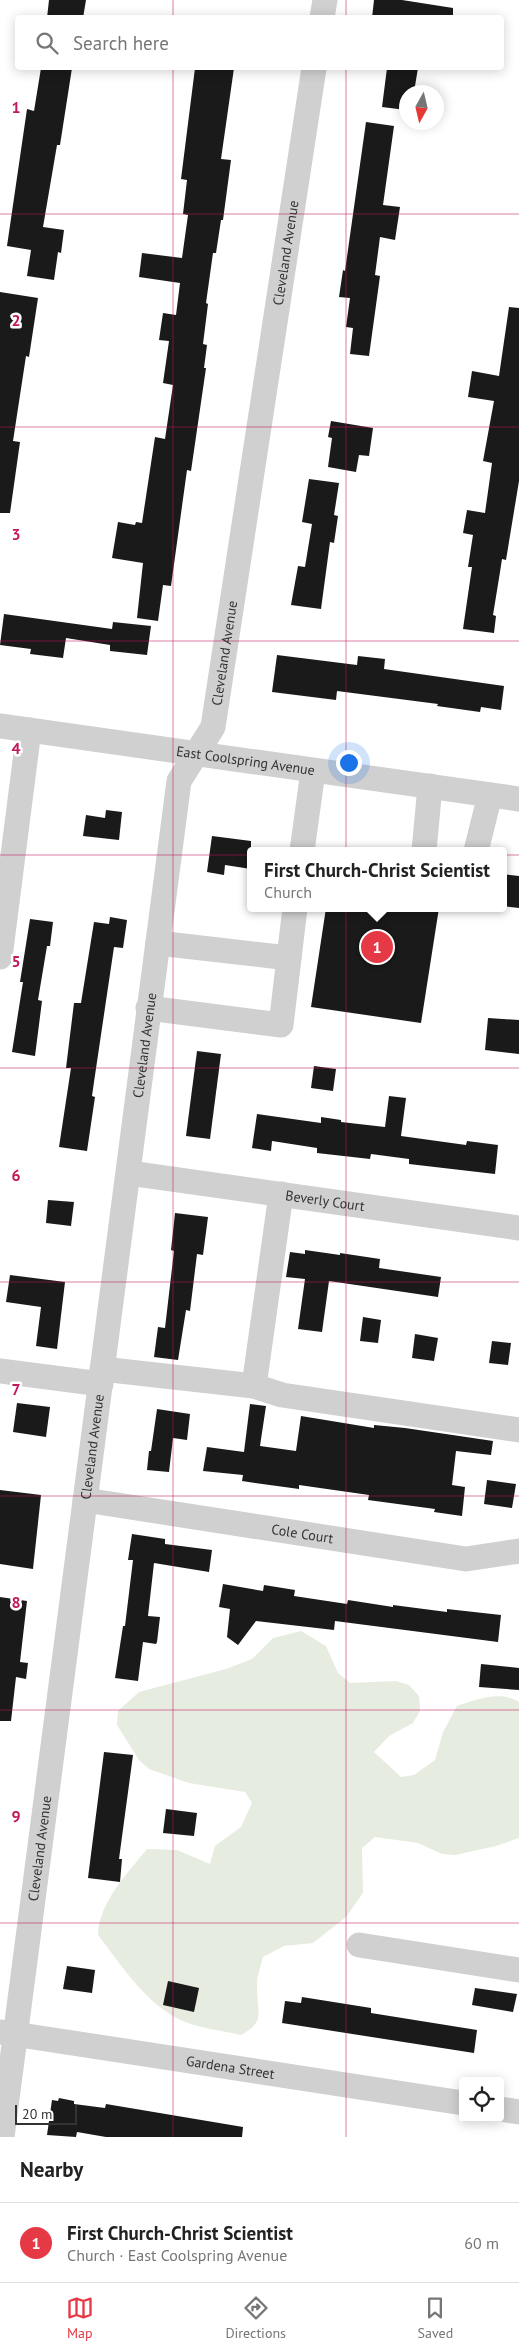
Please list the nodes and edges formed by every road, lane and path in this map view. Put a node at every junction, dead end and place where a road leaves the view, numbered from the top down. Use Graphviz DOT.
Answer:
graph roads {
  1 [pos="325,0"];
  2 [pos="322,15"];
  3 [pos="314,70"];
  4 [pos="0,726"];
  5 [pos="29,730"];
  6 [pos="196,754"];
  7 [pos="313,771"];
  8 [pos="430,786"];
  9 [pos="490,795"];
  10 [pos="519,799"];
  11 [pos="306,847"];
  12 [pos="424,847"];
  13 [pos="477,847"];
  14 [pos="295,912"];
  15 [pos="158,943"];
  16 [pos="0,957"];
  17 [pos="289,958"];
  18 [pos="148,1008"];
  19 [pos="129,1173"];
  20 [pos="282,1194"];
  21 [pos="519,1228"];
  22 [pos="0,1371"];
  23 [pos="101,1376"];
  24 [pos="254,1386"];
  25 [pos="519,1430"];
  26 [pos="85,1500"];
  27 [pos="519,1551"];
  28 [pos="359,1945"];
  29 [pos="519,1970"];
  30 [pos="8,2033"];
  31 [pos="459,2102"];
  32 [pos="504,2110"];
  33 [pos="519,2112"];
  34 [pos="2,2137"];
  1 -- 2 [label="street"];
  3 -- 6 [label="street, Cleveland Avenue"];
  4 -- 5 [label="street, East Coolspring Avenue"];
  5 -- 6 [label="street, East Coolspring Avenue"];
  5 -- 16 [label="street"];
  6 -- 7 [label="street, East Coolspring Avenue"];
  6 -- 15 [label="street, Cleveland Avenue"];
  7 -- 8 [label="street, East Coolspring Avenue"];
  7 -- 11 [label="street"];
  8 -- 9 [label="street, East Coolspring Avenue"];
  8 -- 12 [label="street"];
  9 -- 10 [label="street, East Coolspring Avenue"];
  9 -- 13 [label="street"];
  14 -- 17 [label="street"];
  15 -- 17 [label="street"];
  15 -- 18 [label="street, Cleveland Avenue"];
  17 -- 18 [label="street"];
  18 -- 19 [label="street, Cleveland Avenue"];
  19 -- 20 [label="street, Beverly Court"];
  19 -- 23 [label="street, Cleveland Avenue"];
  20 -- 21 [label="street, Beverly Court"];
  20 -- 24 [label="street"];
  22 -- 23 [label="street"];
  23 -- 24 [label="street"];
  23 -- 26 [label="street, Cleveland Avenue"];
  24 -- 25 [label="street"];
  26 -- 27 [label="street, Cole Court"];
  26 -- 30 [label="street, Cleveland Avenue"];
  28 -- 29 [label="street"];
  30 -- 31 [label="street, Gardena Street"];
  30 -- 34 [label="street, Cleveland Avenue"];
  32 -- 33 [label="street"];
}
